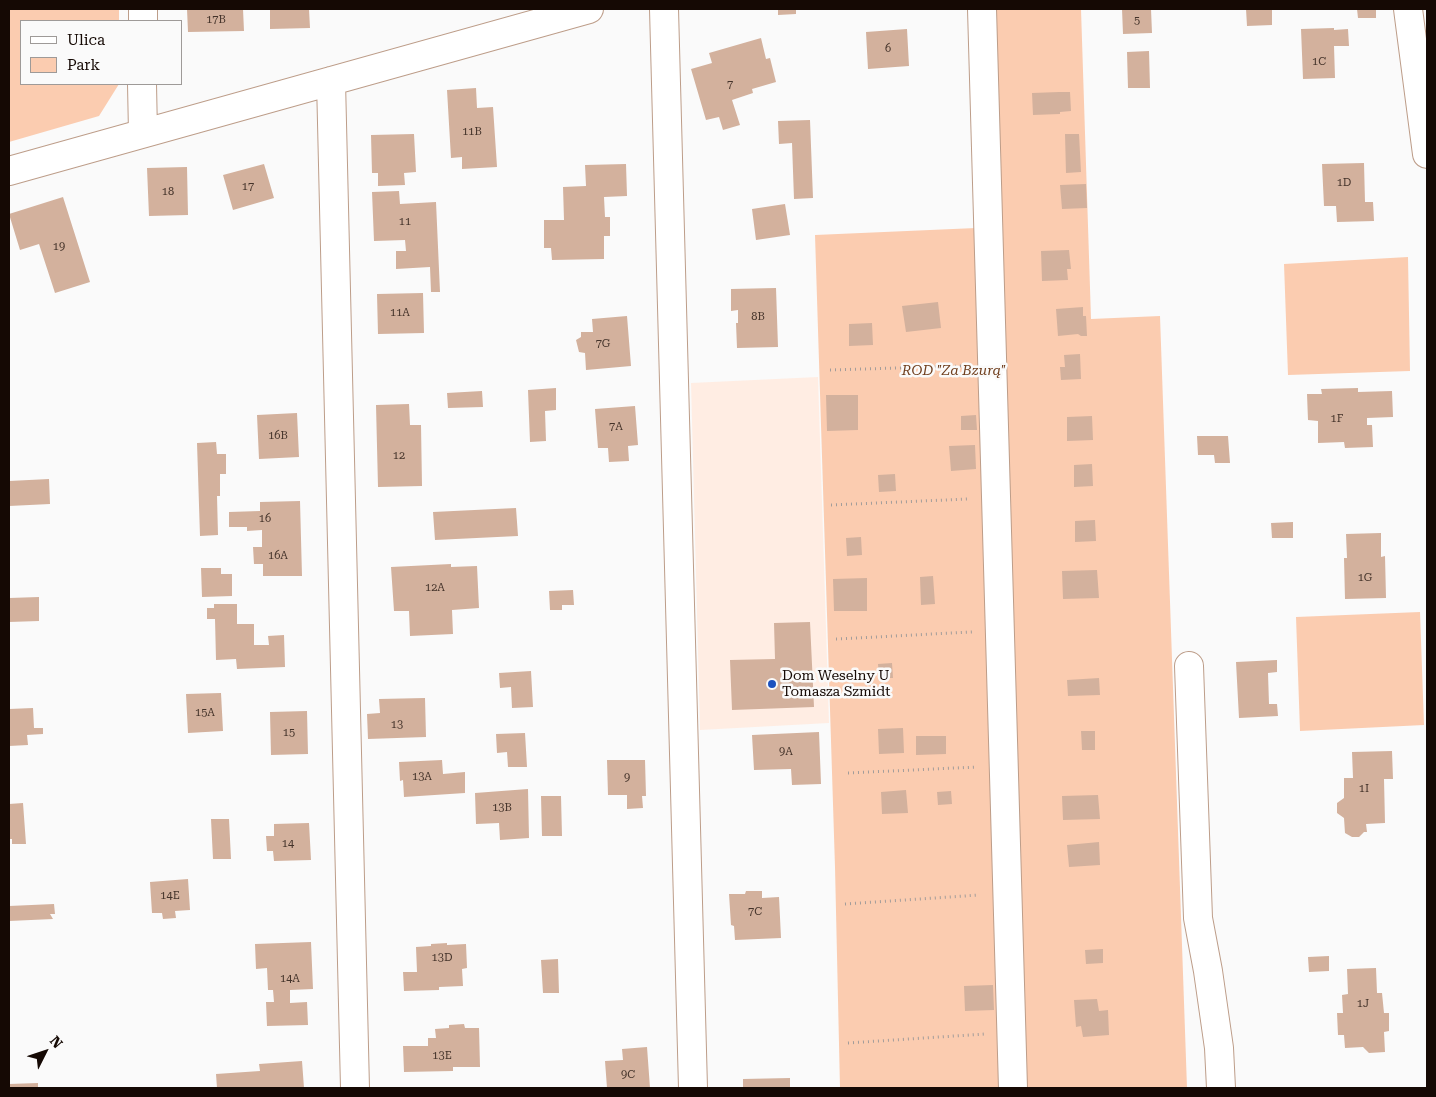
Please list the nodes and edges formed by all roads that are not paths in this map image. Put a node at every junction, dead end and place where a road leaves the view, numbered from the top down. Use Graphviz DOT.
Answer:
graph roads {
  1 [pos="589,9"];
  2 [pos="664,9"];
  3 [pos="982,9"];
  4 [pos="1408,9"];
  5 [pos="330,81"];
  6 [pos="142,85"];
  7 [pos="143,133"];
  8 [pos="1427,154"];
  9 [pos="9,171"];
  10 [pos="1189,666"];
  11 [pos="355,1088"];
  12 [pos="693,1088"];
  13 [pos="1013,1088"];
  14 [pos="1221,1088"];
  1 -- 5 [label="street"];
  2 -- 12 [label="street"];
  3 -- 13 [label="street"];
  4 -- 8 [label="street"];
  5 -- 7 [label="street"];
  5 -- 11 [label="street"];
  6 -- 7 [label="street"];
  7 -- 9 [label="street"];
  10 -- 14 [label="street"];
}
